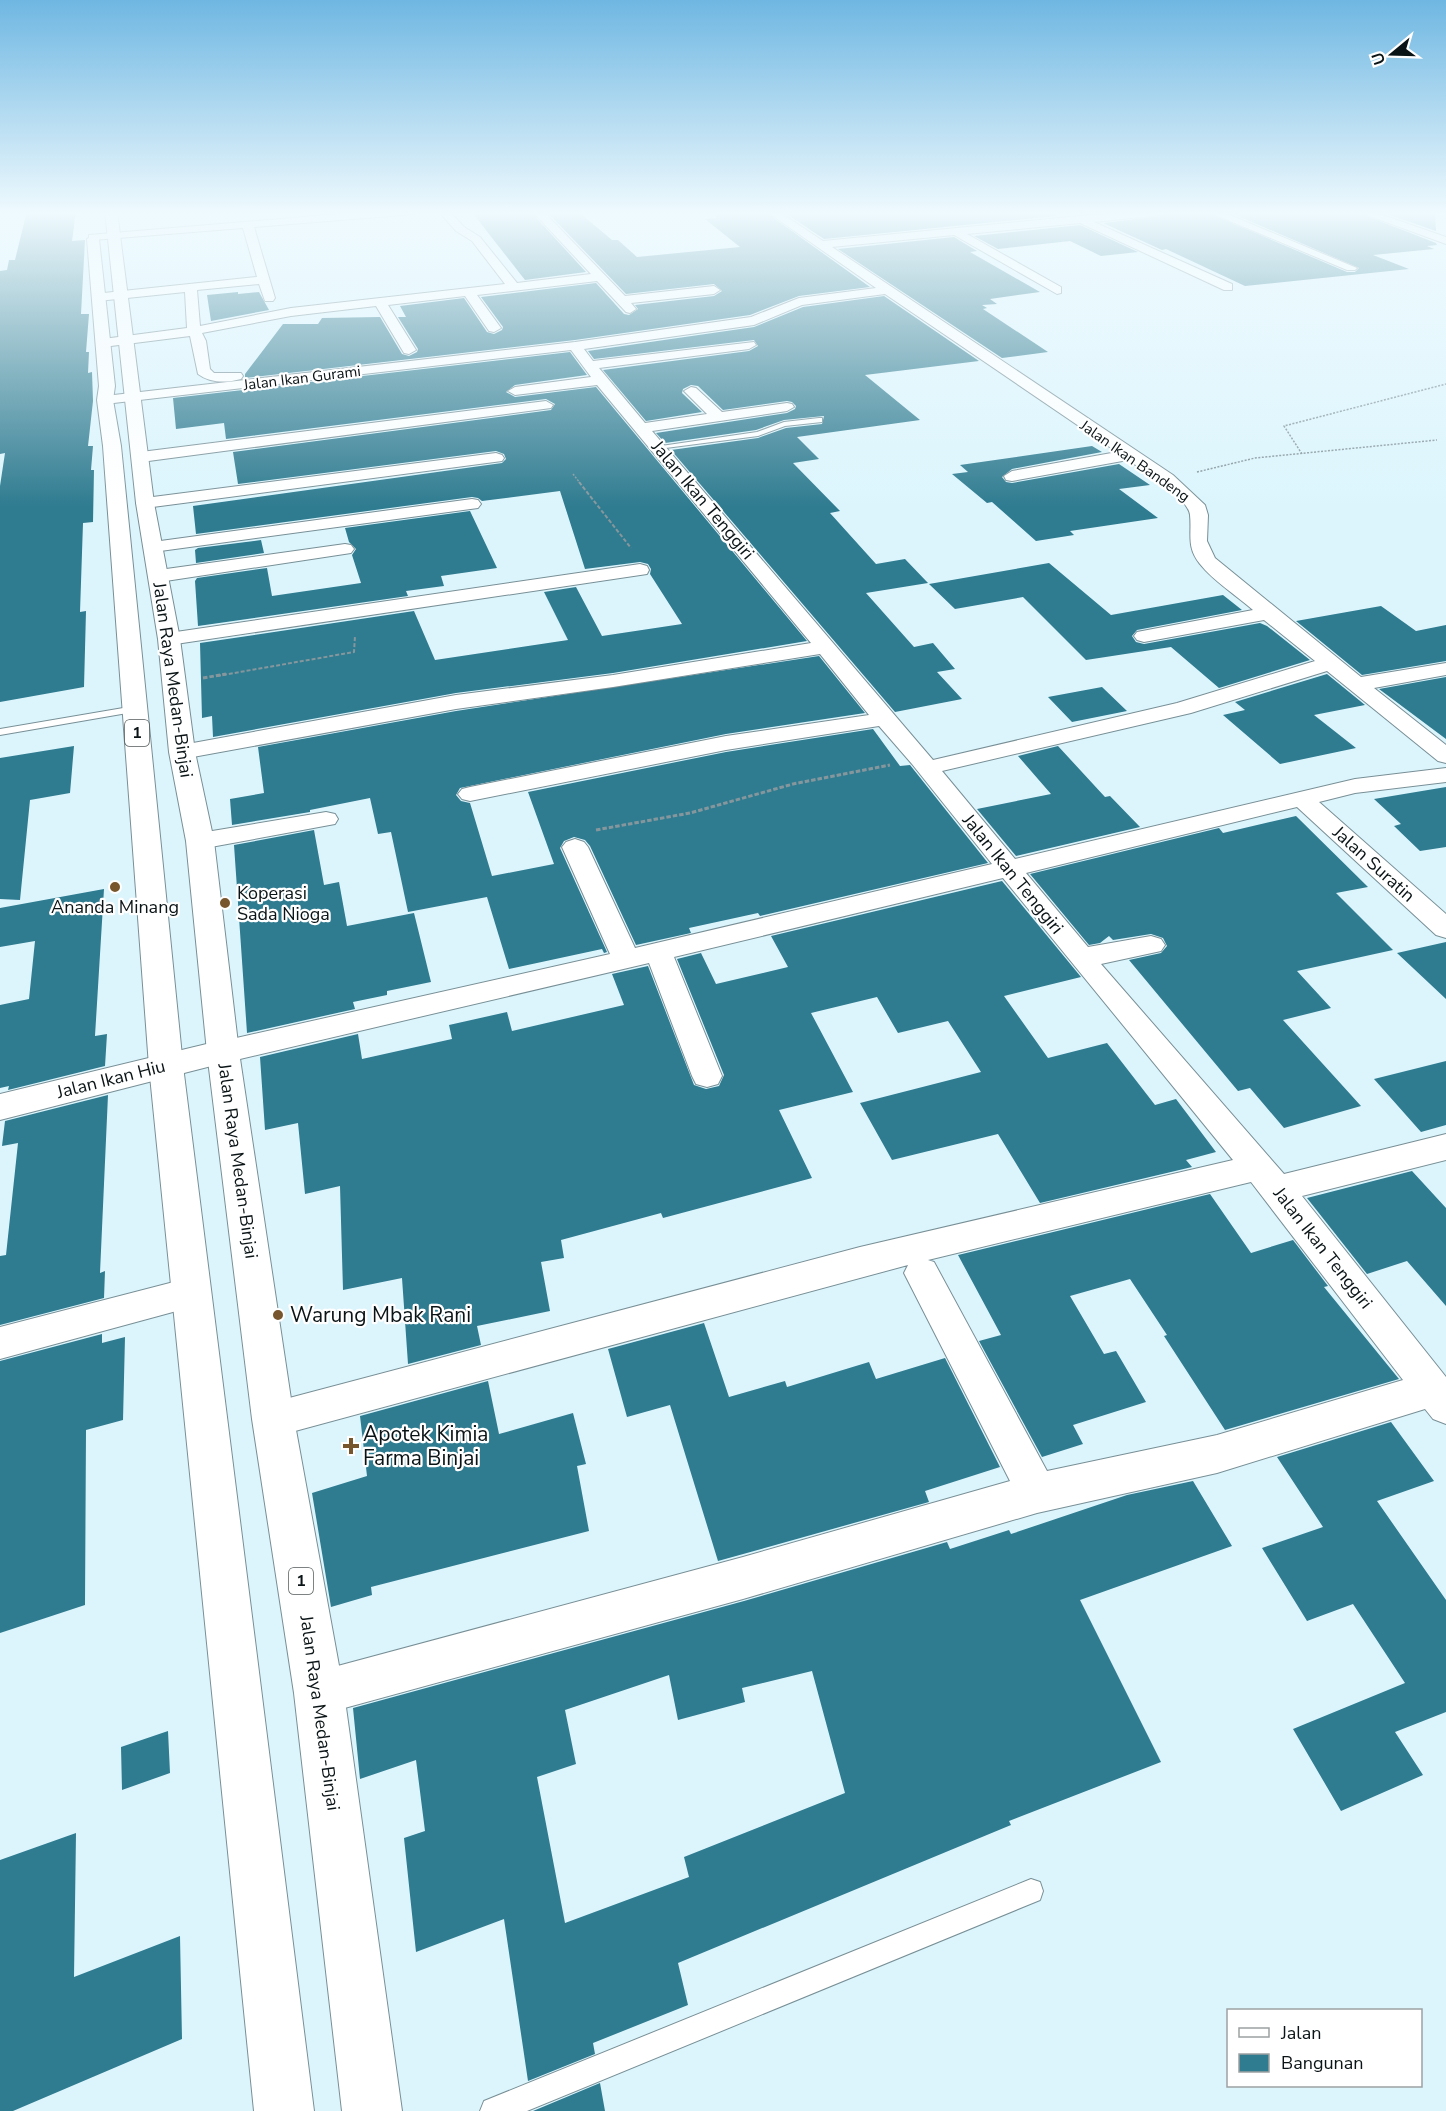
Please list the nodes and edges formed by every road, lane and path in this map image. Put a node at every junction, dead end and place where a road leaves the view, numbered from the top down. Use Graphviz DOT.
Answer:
graph roads {
  1 [pos="99,310"];
  2 [pos="124,310"];
  3 [pos="192,310"];
  4 [pos="272,310"];
  5 [pos="315,310"];
  6 [pos="384,310"];
  7 [pos="481,310"];
  8 [pos="781,310"];
  9 [pos="916,310"];
  10 [pos="273,315"];
  11 [pos="494,328"];
  12 [pos="194,331"];
  13 [pos="127,340"];
  14 [pos="103,343"];
  15 [pos="749,345"];
  16 [pos="575,346"];
  17 [pos="431,349"];
  18 [pos="409,351"];
  19 [pos="597,372"];
  20 [pos="1446,384"];
  21 [pos="691,391"];
  22 [pos="496,393"];
  23 [pos="134,397"];
  24 [pos="105,400"];
  25 [pos="546,405"];
  26 [pos="787,407"];
  27 [pos="718,416"];
  28 [pos="819,420"];
  29 [pos="642,428"];
  30 [pos="1437,440"];
  31 [pos="658,447"];
  32 [pos="1302,454"];
  33 [pos="1130,455"];
  34 [pos="141,457"];
  35 [pos="496,458"];
  36 [pos="573,474"];
  37 [pos="1012,476"];
  38 [pos="1167,479"];
  39 [pos="145,503"];
  40 [pos="472,504"];
  41 [pos="153,547"];
  42 [pos="345,549"];
  43 [pos="640,570"];
  44 [pos="159,576"];
  45 [pos="1268,613"];
  46 [pos="1144,636"];
  47 [pos="169,639"];
  48 [pos="825,647"];
  49 [pos="354,651"];
  50 [pos="1332,663"];
  51 [pos="1446,669"];
  52 [pos="176,683"];
  53 [pos="1357,684"];
  54 [pos="135,709"];
  55 [pos="884,719"];
  56 [pos="0,732"];
  57 [pos="182,752"];
  58 [pos="1446,756"];
  59 [pos="923,763"];
  60 [pos="1446,775"];
  61 [pos="470,794"];
  62 [pos="1303,800"];
  63 [pos="326,819"];
  64 [pos="200,841"];
  65 [pos="575,848"];
  66 [pos="1008,868"];
  67 [pos="1446,929"];
  68 [pos="1151,945"];
  69 [pos="658,952"];
  70 [pos="1081,958"];
  71 [pos="626,959"];
  72 [pos="223,1052"];
  73 [pos="166,1066"];
  74 [pos="707,1076"];
  75 [pos="0,1107"];
  76 [pos="1446,1147"];
  77 [pos="1267,1178"];
  78 [pos="922,1273"];
  79 [pos="193,1292"];
  80 [pos="0,1343"];
  81 [pos="1440,1398"];
  82 [pos="273,1419"];
  83 [pos="1038,1493"];
  84 [pos="320,1693"];
  85 [pos="1031,1892"];
  86 [pos="284,2111"];
  87 [pos="372,2111"];
  88 [pos="494,2111"];
  1 -- 14 [label="main road, Jalan Raya Medan-Binjai / 1"];
  2 -- 13 [label="main road, Jalan Raya Medan-Binjai / 1"];
  3 -- 12 [label="street"];
  4 -- 10 [label="street"];
  5 -- 10 [label="street"];
  6 -- 18 [label="street"];
  7 -- 11 [label="street"];
  8 -- 16 [label="street, Jalan Ikan Gurami"];
  9 -- 33 [label="street, Jalan Ikan Bandeng"];
  10 -- 12 [label="street"];
  12 -- 13 [label="street"];
  12 -- 18 [label="street"];
  13 -- 14 [label="street"];
  13 -- 23 [label="main road, Jalan Raya Medan-Binjai / 1"];
  14 -- 24 [label="main road, Jalan Raya Medan-Binjai / 1"];
  15 -- 19 [label="street"];
  16 -- 19 [label="street, Jalan Ikan Tenggiri"];
  16 -- 23 [label="street, Jalan Ikan Gurami"];
  17 -- 18 [label="street"];
  19 -- 22 [label="street"];
  19 -- 29 [label="street, Jalan Ikan Tenggiri"];
  20 -- 32 [label="path"];
  21 -- 27 [label="street"];
  23 -- 24 [label="street, Jalan Ikan Gurami"];
  23 -- 34 [label="main road, Jalan Raya Medan-Binjai / 1"];
  24 -- 54 [label="main road, Jalan Raya Medan-Binjai / 1"];
  25 -- 34 [label="street"];
  26 -- 27 [label="street"];
  27 -- 29 [label="street"];
  28 -- 31 [label="lane"];
  29 -- 31 [label="street, Jalan Ikan Tenggiri"];
  30 -- 32 [label="path"];
  31 -- 48 [label="street, Jalan Ikan Tenggiri"];
  32 -- 38 [label="path"];
  33 -- 37 [label="street"];
  33 -- 38 [label="street, Jalan Ikan Bandeng"];
  34 -- 39 [label="main road, Jalan Raya Medan-Binjai / 1"];
  35 -- 39 [label="street"];
  36 -- 43 [label="path"];
  38 -- 45 [label="street, Jalan Ikan Bandeng"];
  39 -- 41 [label="main road, Jalan Raya Medan-Binjai / 1"];
  40 -- 41 [label="street"];
  41 -- 44 [label="main road, Jalan Raya Medan-Binjai / 1"];
  42 -- 44 [label="street"];
  43 -- 47 [label="street"];
  44 -- 47 [label="main road, Jalan Raya Medan-Binjai / 1"];
  45 -- 46 [label="street"];
  45 -- 50 [label="street, Jalan Ikan Bandeng"];
  47 -- 52 [label="main road, Jalan Raya Medan-Binjai / 1"];
  48 -- 55 [label="street, Jalan Ikan Tenggiri"];
  48 -- 57 [label="street"];
  49 -- 52 [label="path"];
  50 -- 53 [label="street, Jalan Ikan Bandeng"];
  50 -- 59 [label="street"];
  51 -- 53 [label="street"];
  52 -- 57 [label="main road, Jalan Raya Medan-Binjai / 1"];
  53 -- 58 [label="street, Jalan Ikan Bandeng"];
  54 -- 56 [label="lane"];
  54 -- 73 [label="main road, Jalan Raya Medan-Binjai / 1"];
  55 -- 59 [label="street, Jalan Ikan Tenggiri"];
  55 -- 61 [label="street"];
  57 -- 64 [label="main road, Jalan Raya Medan-Binjai / 1"];
  59 -- 65 [label="path"];
  59 -- 66 [label="street, Jalan Ikan Tenggiri"];
  60 -- 62 [label="street"];
  62 -- 66 [label="street"];
  62 -- 67 [label="street, Jalan Suratin"];
  63 -- 64 [label="street"];
  64 -- 72 [label="main road, Jalan Raya Medan-Binjai / 1"];
  65 -- 71 [label="street"];
  66 -- 69 [label="street"];
  66 -- 70 [label="street, Jalan Ikan Tenggiri"];
  68 -- 70 [label="street"];
  69 -- 71 [label="street"];
  69 -- 74 [label="street"];
  70 -- 77 [label="street, Jalan Ikan Tenggiri"];
  71 -- 72 [label="street"];
  72 -- 73 [label="main road, Jalan Ikan Hiu"];
  72 -- 82 [label="main road, Jalan Raya Medan-Binjai / 1"];
  73 -- 75 [label="main road, Jalan Ikan Hiu"];
  73 -- 79 [label="main road, Jalan Raya Medan-Binjai / 1"];
  76 -- 77 [label="street"];
  77 -- 81 [label="street, Jalan Ikan Tenggiri"];
  77 -- 82 [label="street"];
  78 -- 83 [label="street"];
  79 -- 80 [label="street"];
  79 -- 86 [label="main road, Jalan Raya Medan-Binjai / 1"];
  81 -- 83 [label="street"];
  82 -- 84 [label="main road, Jalan Raya Medan-Binjai / 1"];
  83 -- 84 [label="street"];
  84 -- 87 [label="main road, Jalan Raya Medan-Binjai / 1"];
  85 -- 88 [label="lane"];
}
